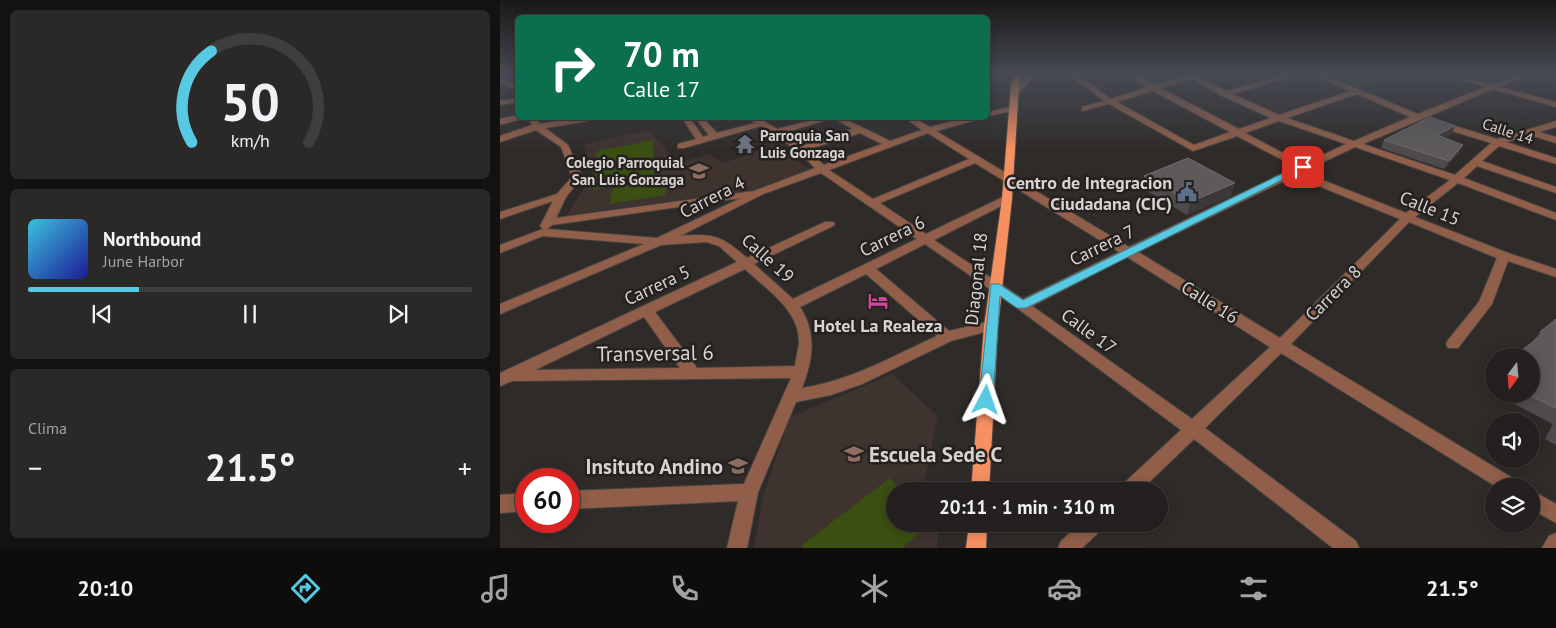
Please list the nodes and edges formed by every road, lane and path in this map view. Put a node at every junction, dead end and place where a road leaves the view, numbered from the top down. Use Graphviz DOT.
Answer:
graph roads {
  1 [pos="1015,99"];
  2 [pos="1106,99"];
  3 [pos="1116,99"];
  4 [pos="1174,99"];
  5 [pos="1235,99"];
  6 [pos="1336,99"];
  7 [pos="1375,99"];
  8 [pos="1459,99"];
  9 [pos="1532,99"];
  10 [pos="515,100"];
  11 [pos="1109,101"];
  12 [pos="500,102"];
  13 [pos="1556,105"];
  14 [pos="1014,108"];
  15 [pos="1085,109"];
  16 [pos="990,114"];
  17 [pos="1415,116"];
  18 [pos="515,118"];
  19 [pos="1278,118"];
  20 [pos="561,120"];
  21 [pos="687,120"];
  22 [pos="701,120"];
  23 [pos="758,120"];
  24 [pos="817,120"];
  25 [pos="841,120"];
  26 [pos="912,120"];
  27 [pos="966,120"];
  28 [pos="500,122"];
  29 [pos="534,122"];
  30 [pos="1556,124"];
  31 [pos="860,130"];
  32 [pos="929,130"];
  33 [pos="776,132"];
  34 [pos="1238,132"];
  35 [pos="1530,132"];
  36 [pos="715,137"];
  37 [pos="500,139"];
  38 [pos="701,140"];
  39 [pos="1556,140"];
  40 [pos="1498,142"];
  41 [pos="889,144"];
  42 [pos="1353,144"];
  43 [pos="681,146"];
  44 [pos="801,149"];
  45 [pos="976,159"];
  46 [pos="1556,161"];
  47 [pos="1476,162"];
  48 [pos="822,169"];
  49 [pos="1298,170"];
  50 [pos="1008,178"];
  51 [pos="1457,179"];
  52 [pos="1556,190"];
  53 [pos="759,192"];
  54 [pos="561,196"];
  55 [pos="1007,200"];
  56 [pos="871,203"];
  57 [pos="500,216"];
  58 [pos="1556,217"];
  59 [pos="1408,218"];
  60 [pos="829,224"];
  61 [pos="545,227"];
  62 [pos="924,240"];
  63 [pos="659,242"];
  64 [pos="500,249"];
  65 [pos="1129,252"];
  66 [pos="1504,256"];
  67 [pos="747,263"];
  68 [pos="867,268"];
  69 [pos="1556,273"];
  70 [pos="995,286"];
  71 [pos="792,305"];
  72 [pos="1022,305"];
  73 [pos="500,309"];
  74 [pos="647,310"];
  75 [pos="991,326"];
  76 [pos="947,336"];
  77 [pos="1453,344"];
  78 [pos="1281,345"];
  79 [pos="802,372"];
  80 [pos="694,374"];
  81 [pos="504,378"];
  82 [pos="791,396"];
  83 [pos="1193,429"];
  84 [pos="1497,478"];
  85 [pos="981,482"];
  86 [pos="1137,482"];
  87 [pos="749,492"];
  88 [pos="580,500"];
  89 [pos="515,503"];
  90 [pos="500,504"];
  91 [pos="1540,504"];
  92 [pos="1556,514"];
  93 [pos="977,532"];
  94 [pos="1085,532"];
  95 [pos="1556,543"];
  96 [pos="737,548"];
  97 [pos="976,548"];
  98 [pos="1068,548"];
  99 [pos="1349,548"];
  100 [pos="1552,548"];
  1 -- 14 [label="main road, Diagonal 18"];
  2 -- 11 [label="street"];
  3 -- 11 [label="street"];
  4 -- 34 [label="street, Calle 15"];
  5 -- 19 [label="street"];
  6 -- 19 [label="street"];
  7 -- 17 [label="street, Calle 14"];
  8 -- 17 [label="street, Carrera 7"];
  9 -- 13 [label="street"];
  10 -- 12 [label="street"];
  11 -- 15 [label="street"];
  11 -- 34 [label="street"];
  14 -- 16 [label="street"];
  14 -- 50 [label="main road, Diagonal 18"];
  17 -- 40 [label="street, Calle 14"];
  17 -- 42 [label="street, Carrera 7"];
  18 -- 28 [label="street"];
  19 -- 34 [label="street"];
  19 -- 42 [label="street"];
  20 -- 29 [label="street"];
  21 -- 38 [label="street"];
  22 -- 36 [label="street"];
  23 -- 33 [label="street, Calle 17"];
  23 -- 36 [label="street"];
  24 -- 33 [label="street"];
  25 -- 31 [label="street"];
  26 -- 32 [label="street, Calle 16"];
  27 -- 32 [label="street, Carrera 4"];
  29 -- 37 [label="street"];
  29 -- 54 [label="street"];
  30 -- 35 [label="street, Carrera 8"];
  31 -- 41 [label="street"];
  31 -- 44 [label="street"];
  32 -- 41 [label="street, Carrera 4"];
  32 -- 45 [label="street, Calle 16"];
  33 -- 44 [label="street, Calle 17"];
  34 -- 49 [label="street, Calle 15"];
  35 -- 39 [label="street"];
  35 -- 40 [label="street, Carrera 8"];
  36 -- 38 [label="street"];
  38 -- 43 [label="street"];
  40 -- 46 [label="street, Calle 14"];
  40 -- 47 [label="street, Carrera 8"];
  41 -- 48 [label="street, Carrera 4"];
  42 -- 49 [label="street, Carrera 7"];
  42 -- 51 [label="street"];
  44 -- 48 [label="street, Calle 17"];
  45 -- 50 [label="street, Calle 16"];
  45 -- 56 [label="street"];
  47 -- 51 [label="street, Carrera 8"];
  47 -- 52 [label="street"];
  48 -- 53 [label="street, Carrera 4"];
  48 -- 56 [label="street, Calle 17"];
  49 -- 59 [label="street, Calle 15"];
  49 -- 65 [label="street, Carrera 7"];
  50 -- 55 [label="main road, Diagonal 18"];
  50 -- 65 [label="street, Calle 16"];
  51 -- 58 [label="street"];
  51 -- 59 [label="street, Carrera 8"];
  53 -- 61 [label="street"];
  53 -- 63 [label="street, Carrera 4"];
  54 -- 57 [label="street"];
  54 -- 61 [label="street"];
  55 -- 62 [label="street, Carrera 6"];
  55 -- 70 [label="main road, Diagonal 18"];
  56 -- 62 [label="street, Calle 17"];
  59 -- 66 [label="street, Calle 15"];
  59 -- 78 [label="street, Carrera 8"];
  60 -- 67 [label="street, Carrera 5"];
  61 -- 63 [label="street, Calle 19"];
  61 -- 64 [label="street"];
  62 -- 68 [label="street, Carrera 6"];
  62 -- 70 [label="street, Calle 17"];
  63 -- 67 [label="street, Calle 19"];
  63 -- 73 [label="street, Carrera 4"];
  65 -- 72 [label="street, Carrera 7"];
  65 -- 78 [label="street, Calle 16"];
  66 -- 69 [label="street, Calle 15"];
  66 -- 77 [label="street"];
  67 -- 71 [label="street, Calle 19"];
  67 -- 74 [label="street, Carrera 5"];
  68 -- 71 [label="street, Carrera 6"];
  68 -- 76 [label="street"];
  70 -- 72 [label="street, Calle 17"];
  70 -- 75 [label="main road, Diagonal 18"];
  71 -- 79 [label="street, Calle 19"];
  72 -- 83 [label="street, Calle 17"];
  74 -- 80 [label="street"];
  74 -- 81 [label="street, Carrera 5"];
  75 -- 76 [label="street"];
  75 -- 85 [label="main road, Diagonal 18"];
  76 -- 82 [label="street"];
  78 -- 83 [label="street, Carrera 8"];
  78 -- 84 [label="street, Calle 16"];
  79 -- 80 [label="street, Transversal 6"];
  79 -- 82 [label="street, Calle 19"];
  80 -- 81 [label="street, Transversal 6"];
  82 -- 87 [label="street, Calle 19"];
  83 -- 86 [label="street, Carrera 8"];
  83 -- 99 [label="street, Calle 17"];
  87 -- 88 [label="street"];
  87 -- 96 [label="street, Calle 19"];
  89 -- 90 [label="street"];
  91 -- 92 [label="street"];
  93 -- 97 [label="main road"];
  94 -- 98 [label="street"];
  95 -- 100 [label="street"];
}
